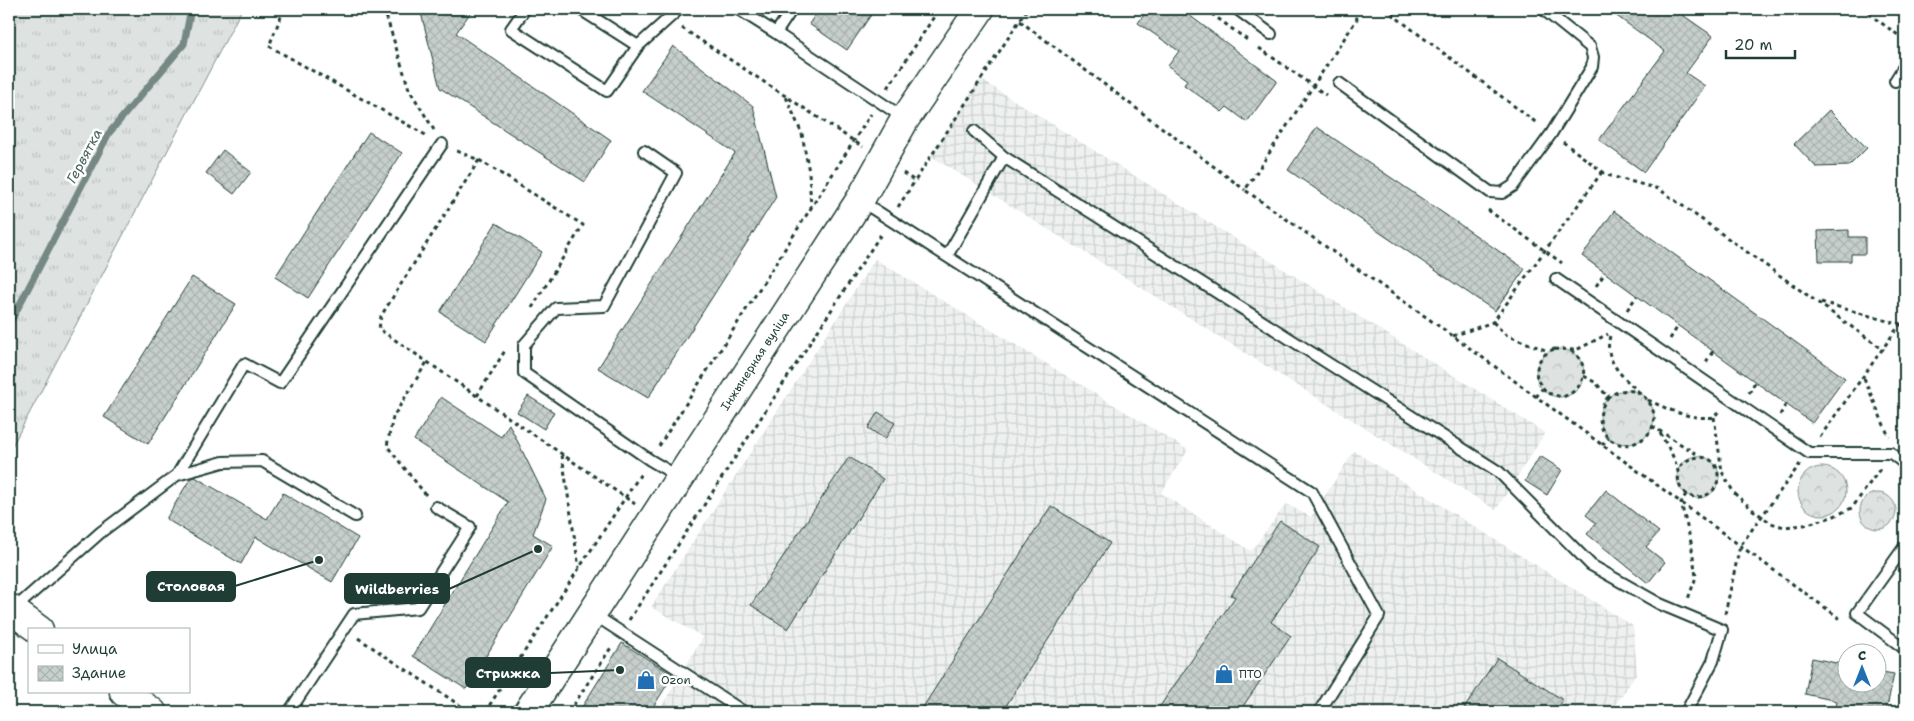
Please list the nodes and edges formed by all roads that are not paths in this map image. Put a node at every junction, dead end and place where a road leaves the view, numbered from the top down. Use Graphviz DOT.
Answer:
graph roads {
  1 [pos="525,9"];
  2 [pos="580,9"];
  3 [pos="679,9"];
  4 [pos="738,9"];
  5 [pos="792,9"];
  6 [pos="980,9"];
  7 [pos="1237,9"];
  8 [pos="1543,9"];
  9 [pos="776,33"];
  10 [pos="1272,34"];
  11 [pos="638,46"];
  12 [pos="1905,65"];
  13 [pos="1895,81"];
  14 [pos="1339,83"];
  15 [pos="905,119"];
  16 [pos="974,131"];
  17 [pos="442,144"];
  18 [pos="644,151"];
  19 [pos="1004,157"];
  20 [pos="860,200"];
  21 [pos="946,256"];
  22 [pos="1556,278"];
  23 [pos="1905,464"];
  24 [pos="177,475"];
  25 [pos="680,478"];
  26 [pos="436,507"];
  27 [pos="355,516"];
  28 [pos="1905,546"];
  29 [pos="10,609"];
  30 [pos="592,614"];
  31 [pos="36,628"];
  32 [pos="1905,649"];
  33 [pos="127,694"];
  34 [pos="152,712"];
  35 [pos="289,712"];
  36 [pos="528,712"];
  37 [pos="744,712"];
  38 [pos="1319,712"];
  39 [pos="1686,712"];
  1 -- 11 [label="lane"];
  2 -- 11 [label="lane"];
  3 -- 11 [label="lane"];
  4 -- 9 [label="lane"];
  5 -- 9 [label="lane"];
  6 -- 15 [label="street, Інжынерная вуліца"];
  7 -- 10 [label="lane"];
  8 -- 14 [label="lane"];
  9 -- 15 [label="lane"];
  12 -- 13 [label="lane"];
  15 -- 20 [label="street, Інжынерная вуліца"];
  16 -- 19 [label="lane"];
  17 -- 24 [label="lane"];
  18 -- 25 [label="lane"];
  19 -- 21 [label="lane"];
  19 -- 39 [label="lane"];
  20 -- 21 [label="lane"];
  20 -- 25 [label="street, Інжынерная вуліца"];
  21 -- 38 [label="lane"];
  22 -- 23 [label="lane"];
  24 -- 27 [label="lane"];
  24 -- 29 [label="lane"];
  25 -- 30 [label="street, Інжынерная вуліца"];
  26 -- 35 [label="lane"];
  28 -- 32 [label="lane"];
  29 -- 31 [label="street"];
  30 -- 36 [label="street, Інжынерная вуліца"];
  30 -- 37 [label="lane"];
  33 -- 34 [label="street"];
}
